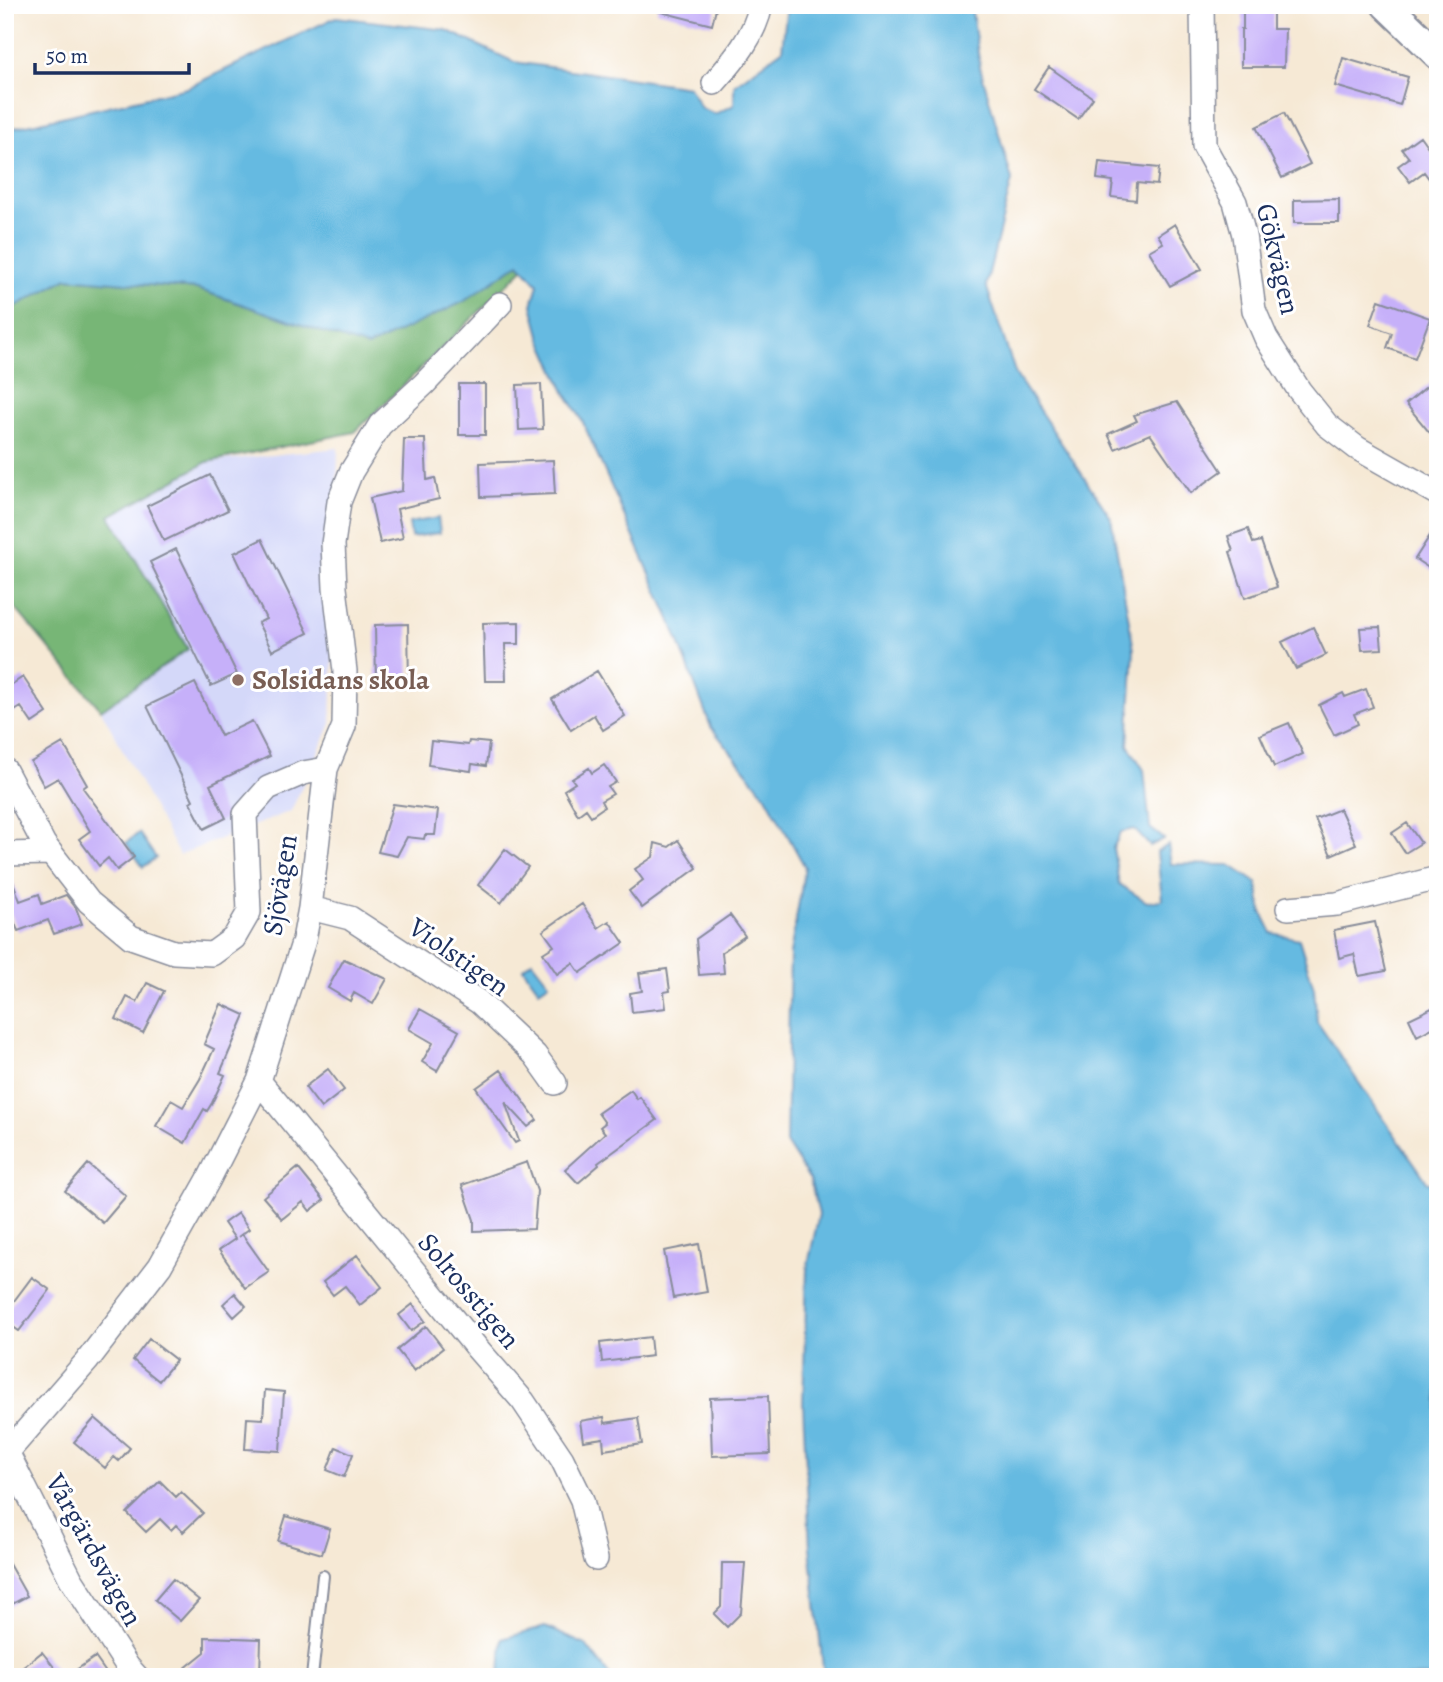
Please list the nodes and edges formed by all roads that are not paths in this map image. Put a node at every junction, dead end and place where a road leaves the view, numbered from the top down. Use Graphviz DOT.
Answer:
graph roads {
  1 [pos="761,5"];
  2 [pos="1202,5"];
  3 [pos="1386,5"];
  4 [pos="1438,55"];
  5 [pos="714,83"];
  6 [pos="500,304"];
  7 [pos="1438,494"];
  8 [pos="326,769"];
  9 [pos="5,770"];
  10 [pos="50,853"];
  11 [pos="5,854"];
  12 [pos="1438,878"];
  13 [pos="310,908"];
  14 [pos="1288,908"];
  15 [pos="259,1081"];
  16 [pos="555,1083"];
  17 [pos="6,1452"];
  18 [pos="596,1559"];
  19 [pos="323,1576"];
  20 [pos="137,1677"];
  21 [pos="312,1677"];
  1 -- 5 [label="street"];
  2 -- 7 [label="street, Gökvägen"];
  3 -- 4 [label="street"];
  6 -- 8 [label="street, Sjövägen"];
  8 -- 10 [label="street"];
  8 -- 13 [label="street, Sjövägen"];
  9 -- 10 [label="street"];
  10 -- 11 [label="street"];
  12 -- 14 [label="street"];
  13 -- 15 [label="street, Sjövägen"];
  13 -- 16 [label="street, Violstigen"];
  15 -- 17 [label="street, Sjövägen"];
  15 -- 18 [label="street, Solrosstigen"];
  17 -- 20 [label="street, Vårgärdsvägen"];
  19 -- 21 [label="lane"];
}
